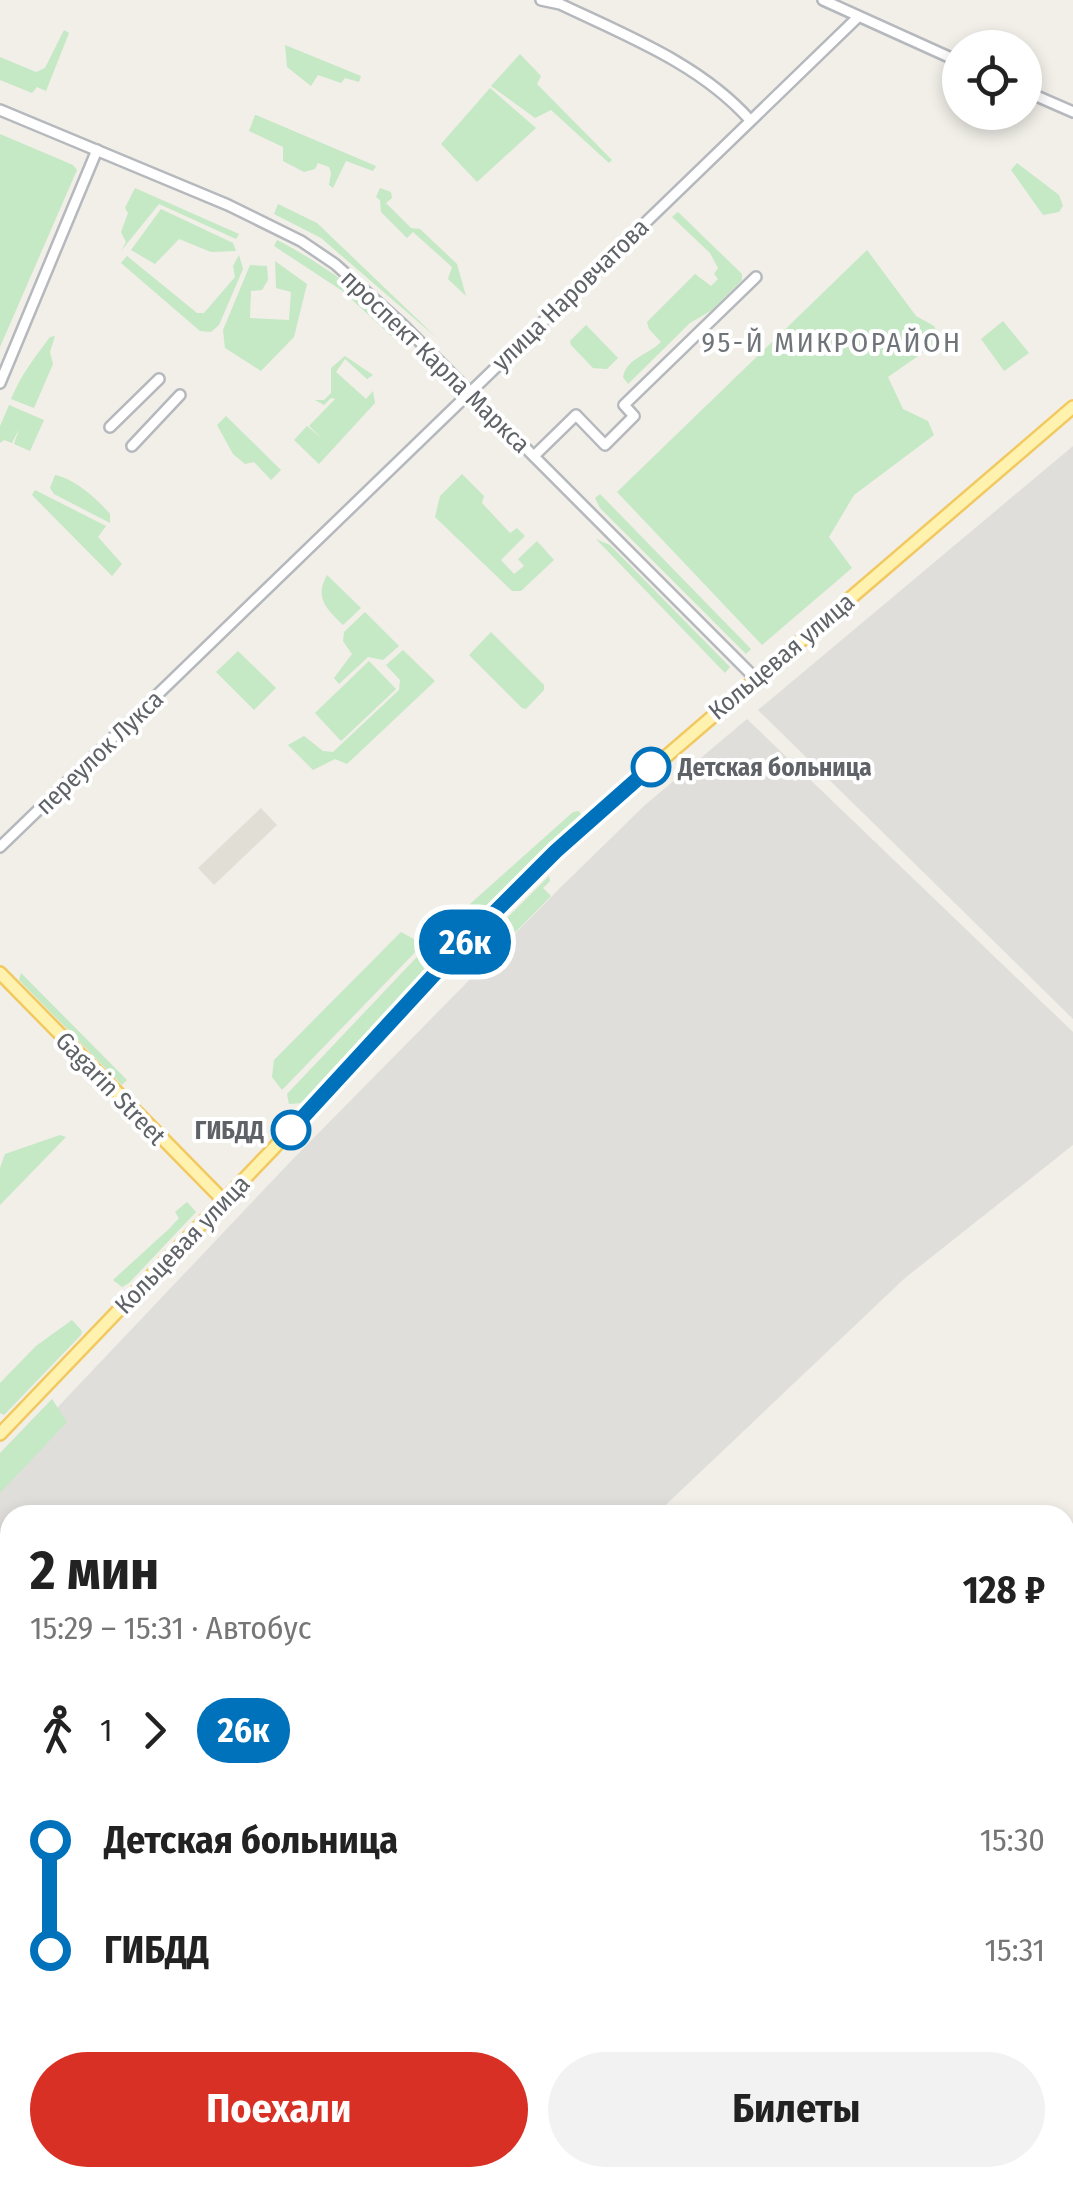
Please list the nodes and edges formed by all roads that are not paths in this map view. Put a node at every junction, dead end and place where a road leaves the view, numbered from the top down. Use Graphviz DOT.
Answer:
graph roads {
  1 [pos="542,0"];
  2 [pos="823,0"];
  3 [pos="858,17"];
  4 [pos="942,54"];
  5 [pos="1042,98"];
  6 [pos="0,110"];
  7 [pos="1073,112"];
  8 [pos="750,120"];
  9 [pos="96,150"];
  10 [pos="756,276"];
  11 [pos="159,380"];
  12 [pos="0,383"];
  13 [pos="470,392"];
  14 [pos="180,395"];
  15 [pos="1073,407"];
  16 [pos="110,427"];
  17 [pos="132,446"];
  18 [pos="534,456"];
  19 [pos="198,656"];
  20 [pos="755,678"];
  21 [pos="0,847"];
  22 [pos="0,973"];
  23 [pos="223,1200"];
  24 [pos="0,1434"];
  1 -- 8 [label="street"];
  2 -- 3 [label="street"];
  3 -- 4 [label="street"];
  3 -- 8 [label="street, улица Наровчатова"];
  5 -- 7 [label="street"];
  6 -- 9 [label="street, проспект Карла Маркса"];
  8 -- 13 [label="street, улица Наровчатова"];
  9 -- 12 [label="street"];
  9 -- 13 [label="street, проспект Карла Маркса"];
  10 -- 18 [label="street"];
  11 -- 16 [label="street"];
  13 -- 18 [label="street, проспект Карла Маркса"];
  13 -- 19 [label="street, улица Наровчатова"];
  14 -- 17 [label="street"];
  15 -- 20 [label="main road, Кольцевая улица"];
  18 -- 20 [label="street, проспект Карла Маркса"];
  19 -- 21 [label="street, переулок Лукса"];
  20 -- 23 [label="main road, Кольцевая улица"];
  22 -- 23 [label="main road, Gagarin Street"];
  23 -- 24 [label="main road, Кольцевая улица"];
}
